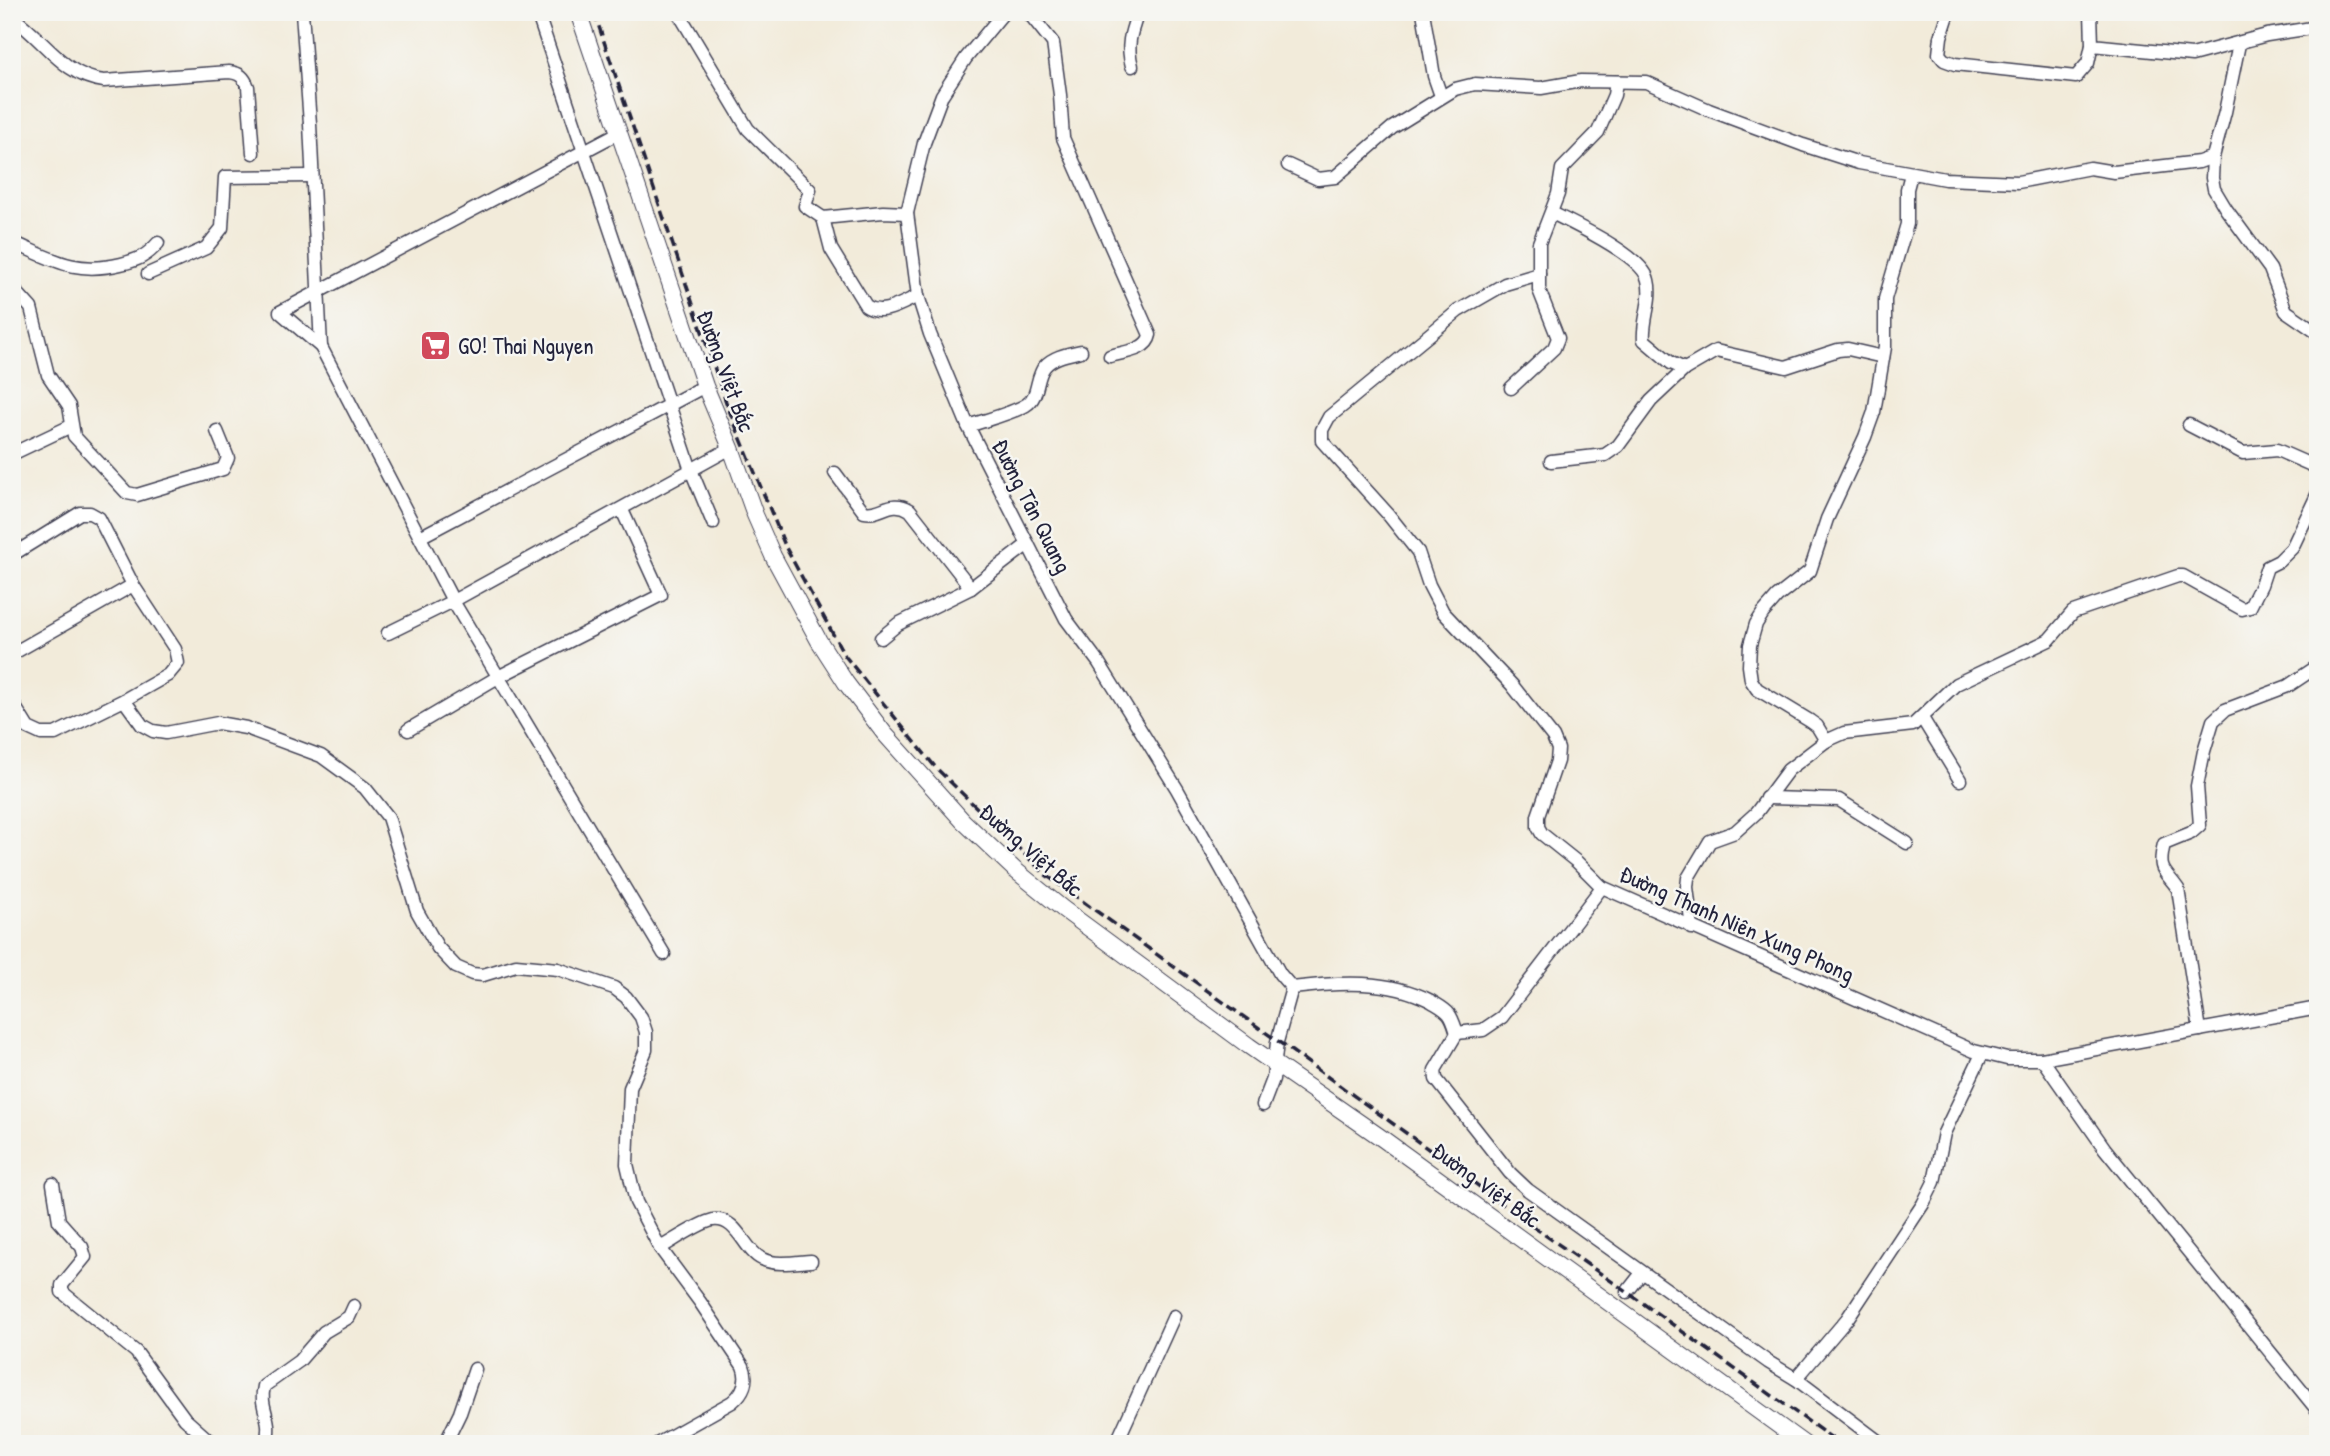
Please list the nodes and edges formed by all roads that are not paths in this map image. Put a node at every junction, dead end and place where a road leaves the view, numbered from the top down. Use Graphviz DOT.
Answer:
graph roads {
  1 [pos="302,12"];
  2 [pos="537,12"];
  3 [pos="578,12"];
  4 [pos="678,12"];
  5 [pos="1004,12"];
  6 [pos="1028,12"];
  7 [pos="1138,12"];
  8 [pos="1423,12"];
  9 [pos="1949,12"];
  10 [pos="2091,12"];
  11 [pos="12,17"];
  12 [pos="2318,27"];
  13 [pos="2239,44"];
  14 [pos="2092,45"];
  15 [pos="1132,66"];
  16 [pos="1616,82"];
  17 [pos="1441,96"];
  18 [pos="620,132"];
  19 [pos="584,150"];
  20 [pos="253,153"];
  21 [pos="2213,157"];
  22 [pos="1287,165"];
  23 [pos="1911,174"];
  24 [pos="312,176"];
  25 [pos="907,212"];
  26 [pos="1552,213"];
  27 [pos="823,218"];
  28 [pos="12,242"];
  29 [pos="158,243"];
  30 [pos="148,274"];
  31 [pos="1539,274"];
  32 [pos="12,287"];
  33 [pos="317,290"];
  34 [pos="918,296"];
  35 [pos="2318,333"];
  36 [pos="321,347"];
  37 [pos="1081,351"];
  38 [pos="1110,356"];
  39 [pos="1883,357"];
  40 [pos="1685,369"];
  41 [pos="705,386"];
  42 [pos="1511,388"];
  43 [pos="669,404"];
  44 [pos="2189,425"];
  45 [pos="71,426"];
  46 [pos="968,426"];
  47 [pos="217,431"];
  48 [pos="731,448"];
  49 [pos="12,454"];
  50 [pos="1551,461"];
  51 [pos="2317,464"];
  52 [pos="691,470"];
  53 [pos="835,473"];
  54 [pos="2318,493"];
  55 [pos="622,510"];
  56 [pos="713,523"];
  57 [pos="420,537"];
  58 [pos="1028,544"];
  59 [pos="12,555"];
  60 [pos="133,585"];
  61 [pos="971,588"];
  62 [pos="453,601"];
  63 [pos="388,633"];
  64 [pos="881,638"];
  65 [pos="12,654"];
  66 [pos="2318,666"];
  67 [pos="498,677"];
  68 [pos="124,700"];
  69 [pos="12,702"];
  70 [pos="1922,718"];
  71 [pos="408,730"];
  72 [pos="1826,741"];
  73 [pos="1959,780"];
  74 [pos="1766,798"];
  75 [pos="1907,843"];
  76 [pos="1602,887"];
  77 [pos="1692,928"];
  78 [pos="663,954"];
  79 [pos="1292,988"];
  80 [pos="2318,1008"];
  81 [pos="2200,1030"];
  82 [pos="1457,1034"];
  83 [pos="1982,1054"];
  84 [pos="2042,1059"];
  85 [pos="1275,1063"];
  86 [pos="1263,1105"];
  87 [pos="53,1184"];
  88 [pos="660,1248"];
  89 [pos="811,1261"];
  90 [pos="1642,1273"];
  91 [pos="1627,1292"];
  92 [pos="354,1306"];
  93 [pos="1174,1316"];
  94 [pos="475,1368"];
  95 [pos="1796,1380"];
  96 [pos="2318,1411"];
  97 [pos="213,1444"];
  98 [pos="265,1444"];
  99 [pos="445,1444"];
  100 [pos="657,1444"];
  101 [pos="1116,1444"];
  102 [pos="1804,1444"];
  103 [pos="1882,1444"];
  1 -- 24 [label="street"];
  2 -- 19 [label="street"];
  3 -- 18 [label="main road, Đường Việt Bắc"];
  4 -- 27 [label="street"];
  5 -- 25 [label="street, Đường Tân Quang"];
  6 -- 38 [label="street"];
  7 -- 15 [label="street"];
  8 -- 17 [label="street"];
  9 -- 14 [label="street"];
  10 -- 14 [label="street"];
  11 -- 20 [label="street"];
  12 -- 13 [label="street"];
  13 -- 14 [label="street"];
  13 -- 21 [label="street"];
  16 -- 17 [label="street"];
  16 -- 23 [label="street"];
  16 -- 26 [label="street"];
  17 -- 22 [label="street"];
  18 -- 19 [label="street"];
  18 -- 41 [label="main road, Đường Việt Bắc"];
  19 -- 33 [label="street"];
  19 -- 43 [label="street"];
  21 -- 23 [label="street"];
  21 -- 35 [label="street"];
  23 -- 39 [label="street"];
  24 -- 30 [label="street"];
  24 -- 33 [label="street"];
  25 -- 27 [label="street"];
  25 -- 34 [label="street, Đường Tân Quang"];
  26 -- 31 [label="street"];
  26 -- 40 [label="street"];
  27 -- 34 [label="street"];
  28 -- 29 [label="street"];
  31 -- 42 [label="street"];
  31 -- 76 [label="street"];
  32 -- 45 [label="street"];
  33 -- 36 [label="street"];
  33 -- 36 [label="street"];
  34 -- 46 [label="street, Đường Tân Quang"];
  36 -- 57 [label="street"];
  37 -- 46 [label="street"];
  39 -- 40 [label="street"];
  39 -- 72 [label="street"];
  40 -- 50 [label="street"];
  41 -- 43 [label="street"];
  41 -- 48 [label="main road, Đường Việt Bắc"];
  43 -- 52 [label="street"];
  43 -- 57 [label="street"];
  44 -- 51 [label="street"];
  45 -- 47 [label="street"];
  45 -- 49 [label="street"];
  46 -- 58 [label="street, Đường Tân Quang"];
  48 -- 52 [label="street"];
  48 -- 85 [label="main road, Đường Việt Bắc"];
  52 -- 55 [label="street"];
  52 -- 56 [label="street"];
  53 -- 61 [label="street"];
  54 -- 70 [label="street"];
  55 -- 62 [label="street"];
  55 -- 67 [label="street"];
  57 -- 62 [label="street"];
  58 -- 61 [label="street"];
  58 -- 79 [label="street, Đường Tân Quang"];
  59 -- 60 [label="street"];
  60 -- 65 [label="street"];
  60 -- 68 [label="street"];
  61 -- 64 [label="street"];
  62 -- 63 [label="street"];
  62 -- 67 [label="street"];
  66 -- 81 [label="street"];
  67 -- 71 [label="street"];
  67 -- 78 [label="street"];
  68 -- 69 [label="street"];
  68 -- 88 [label="street"];
  70 -- 72 [label="street"];
  70 -- 73 [label="street"];
  72 -- 74 [label="street"];
  74 -- 75 [label="street"];
  74 -- 77 [label="street"];
  76 -- 77 [label="street, Đường Thanh Niên Xung Phong"];
  76 -- 82 [label="street, Đường Thanh Niên Xung Phong"];
  77 -- 83 [label="street, Đường Thanh Niên Xung Phong"];
  79 -- 82 [label="street"];
  79 -- 85 [label="street"];
  80 -- 81 [label="street, Đường Thanh Niên Xung Phong"];
  81 -- 84 [label="street, Đường Thanh Niên Xung Phong"];
  82 -- 90 [label="street"];
  83 -- 84 [label="street, Đường Thanh Niên Xung Phong"];
  83 -- 95 [label="street"];
  84 -- 96 [label="street"];
  85 -- 86 [label="street"];
  85 -- 102 [label="main road, Đường Việt Bắc"];
  87 -- 97 [label="street"];
  88 -- 89 [label="street"];
  88 -- 100 [label="street"];
  90 -- 91 [label="street"];
  90 -- 95 [label="street"];
  92 -- 98 [label="street"];
  93 -- 101 [label="street"];
  94 -- 99 [label="street"];
  95 -- 103 [label="street"];
}
